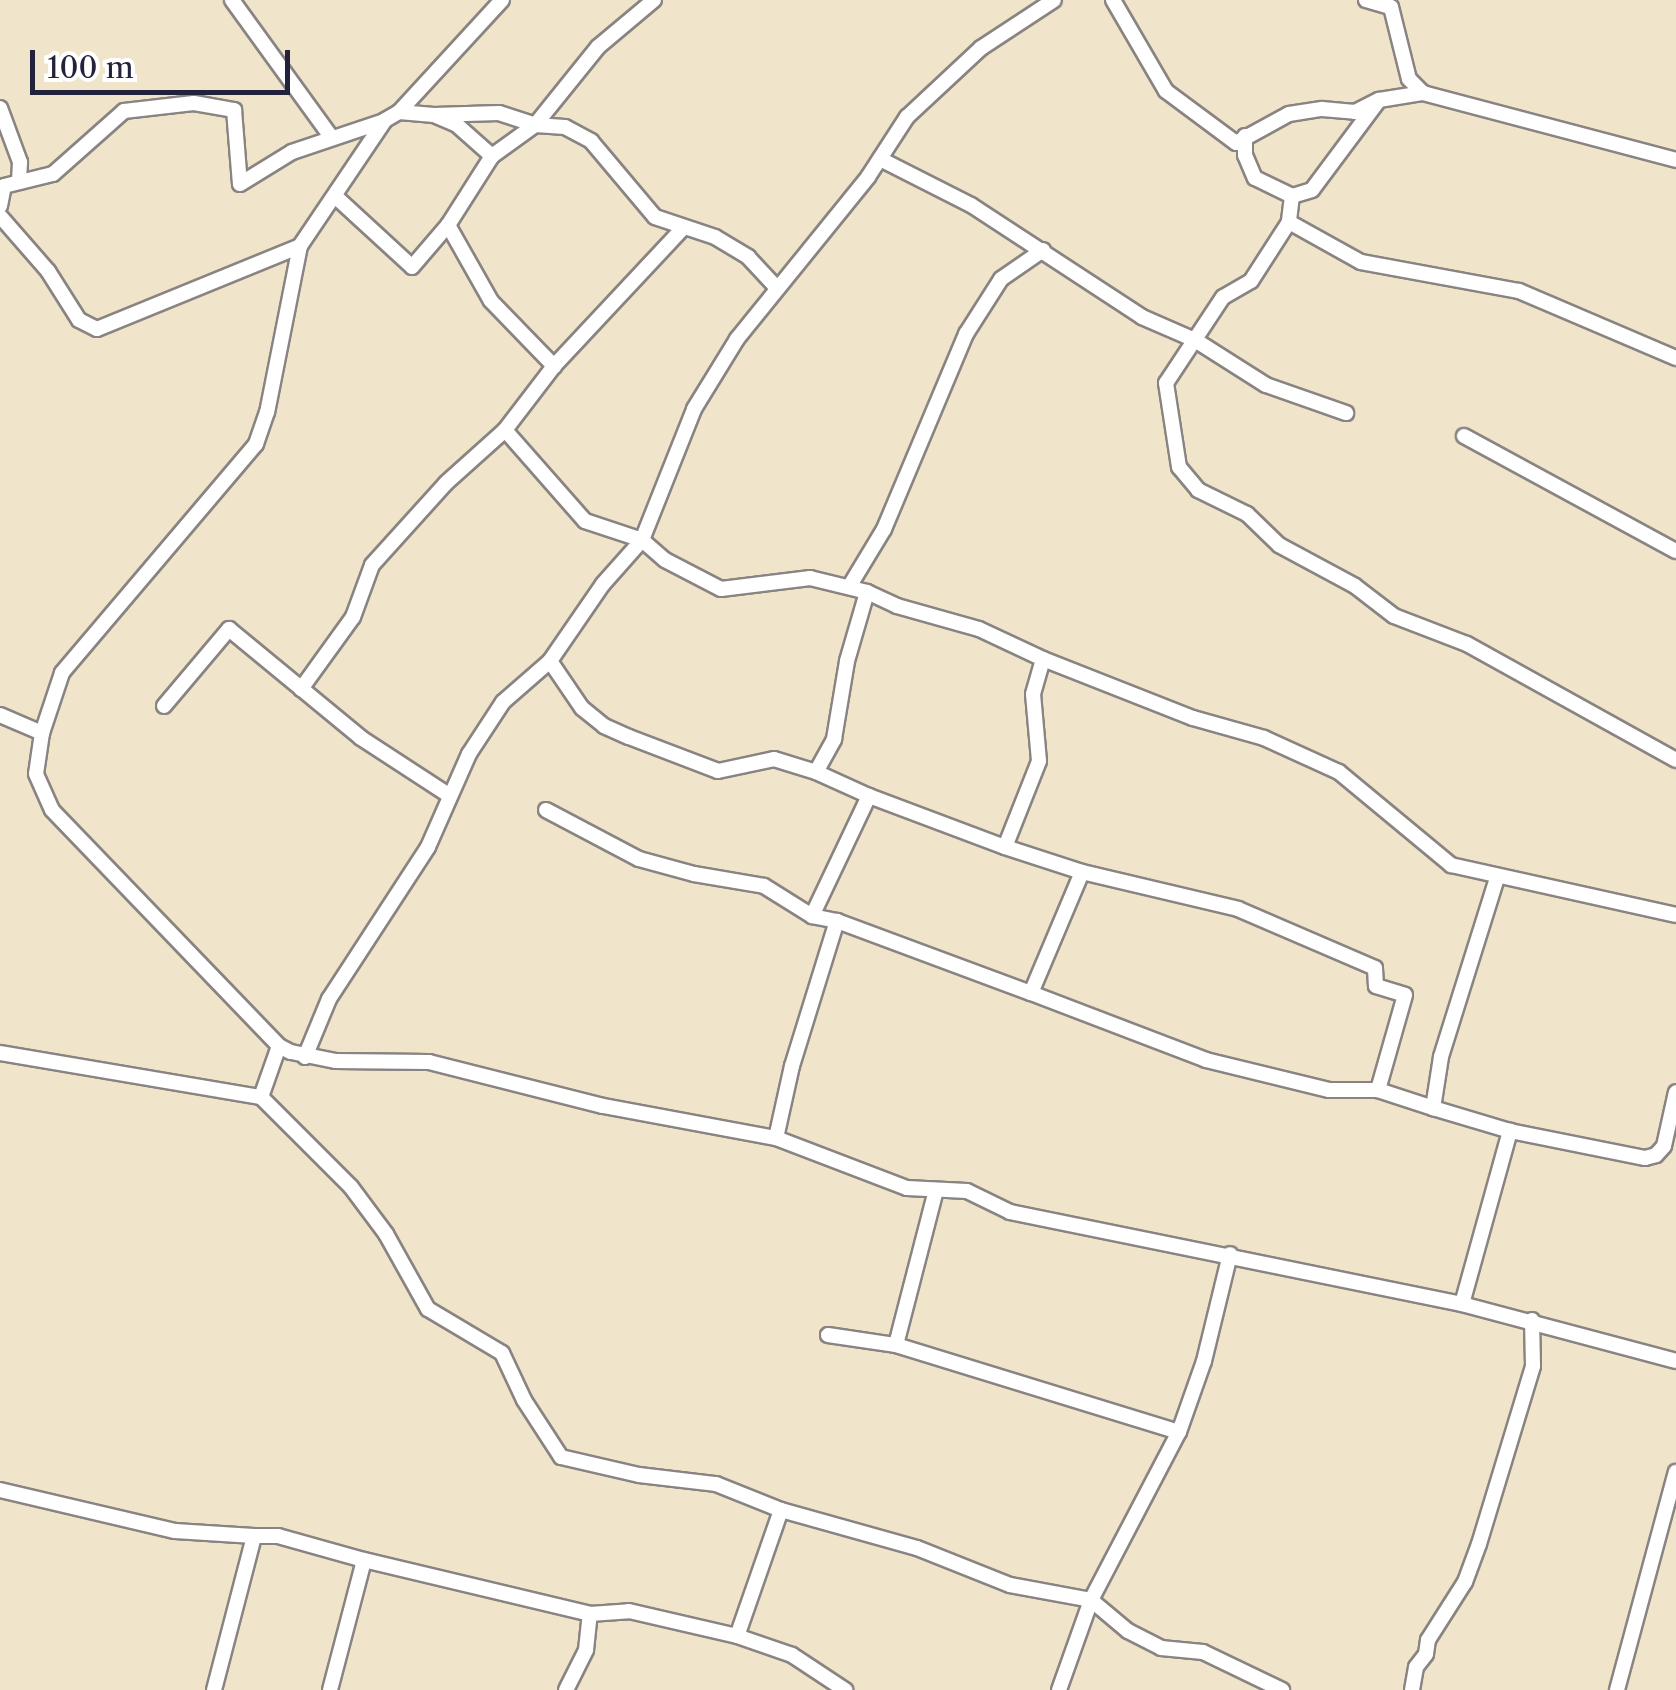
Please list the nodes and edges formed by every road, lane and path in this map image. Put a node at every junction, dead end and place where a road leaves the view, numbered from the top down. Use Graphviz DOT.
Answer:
graph roads {
  1 [pos="232,0"];
  2 [pos="502,0"];
  3 [pos="654,0"];
  4 [pos="1054,0"];
  5 [pos="1112,0"];
  6 [pos="1366,0"];
  7 [pos="1392,4"];
  8 [pos="1423,93"];
  9 [pos="1379,100"];
  10 [pos="0,108"];
  11 [pos="399,112"];
  12 [pos="434,115"];
  13 [pos="385,120"];
  14 [pos="536,125"];
  15 [pos="1245,136"];
  16 [pos="332,138"];
  17 [pos="492,156"];
  18 [pos="880,159"];
  19 [pos="1676,160"];
  20 [pos="20,182"];
  21 [pos="336,196"];
  22 [pos="1292,196"];
  23 [pos="0,206"];
  24 [pos="0,216"];
  25 [pos="1289,222"];
  26 [pos="448,225"];
  27 [pos="684,227"];
  28 [pos="300,246"];
  29 [pos="1042,250"];
  30 [pos="776,287"];
  31 [pos="1194,340"];
  32 [pos="1676,358"];
  33 [pos="554,366"];
  34 [pos="1346,412"];
  35 [pos="505,430"];
  36 [pos="1464,436"];
  37 [pos="642,540"];
  38 [pos="1676,551"];
  39 [pos="849,588"];
  40 [pos="867,592"];
  41 [pos="1043,659"];
  42 [pos="550,662"];
  43 [pos="300,689"];
  44 [pos="164,706"];
  45 [pos="0,715"];
  46 [pos="42,734"];
  47 [pos="1676,760"];
  48 [pos="816,772"];
  49 [pos="450,796"];
  50 [pos="868,796"];
  51 [pos="546,810"];
  52 [pos="1006,847"];
  53 [pos="1082,872"];
  54 [pos="1498,878"];
  55 [pos="1676,915"];
  56 [pos="812,916"];
  57 [pos="837,921"];
  58 [pos="1031,993"];
  59 [pos="278,1046"];
  60 [pos="0,1053"];
  61 [pos="305,1056"];
  62 [pos="1378,1090"];
  63 [pos="1676,1092"];
  64 [pos="260,1096"];
  65 [pos="1433,1108"];
  66 [pos="1510,1131"];
  67 [pos="776,1138"];
  68 [pos="936,1190"];
  69 [pos="1230,1254"];
  70 [pos="1462,1304"];
  71 [pos="1532,1320"];
  72 [pos="828,1335"];
  73 [pos="896,1345"];
  74 [pos="1676,1361"];
  75 [pos="1179,1432"];
  76 [pos="1676,1472"];
  77 [pos="0,1490"];
  78 [pos="782,1510"];
  79 [pos="254,1536"];
  80 [pos="364,1560"];
  81 [pos="1091,1600"];
  82 [pos="590,1614"];
  83 [pos="737,1636"];
  84 [pos="214,1690"];
  85 [pos="330,1690"];
  86 [pos="566,1690"];
  87 [pos="845,1690"];
  88 [pos="1059,1690"];
  89 [pos="1282,1690"];
  90 [pos="1412,1690"];
  91 [pos="1616,1690"];
  1 -- 16 [label="street"];
  2 -- 11 [label="street"];
  3 -- 14 [label="street"];
  4 -- 18 [label="street"];
  5 -- 15 [label="street"];
  6 -- 7 [label="street"];
  7 -- 8 [label="street"];
  8 -- 9 [label="street"];
  8 -- 19 [label="street"];
  9 -- 15 [label="street"];
  9 -- 22 [label="street"];
  10 -- 20 [label="street"];
  11 -- 12 [label="street"];
  11 -- 13 [label="street"];
  12 -- 14 [label="street"];
  12 -- 17 [label="street"];
  13 -- 16 [label="street"];
  13 -- 21 [label="street"];
  14 -- 17 [label="street"];
  14 -- 27 [label="street"];
  15 -- 22 [label="street"];
  16 -- 20 [label="street"];
  17 -- 26 [label="street"];
  18 -- 29 [label="street"];
  18 -- 30 [label="street"];
  20 -- 23 [label="street"];
  21 -- 26 [label="street"];
  21 -- 28 [label="street"];
  22 -- 25 [label="street"];
  24 -- 28 [label="street"];
  25 -- 31 [label="street"];
  25 -- 32 [label="street"];
  26 -- 33 [label="street"];
  27 -- 30 [label="street"];
  27 -- 33 [label="street"];
  28 -- 46 [label="street"];
  29 -- 31 [label="street"];
  29 -- 39 [label="street"];
  30 -- 37 [label="street"];
  31 -- 34 [label="street"];
  31 -- 47 [label="street"];
  33 -- 35 [label="street"];
  35 -- 37 [label="street"];
  35 -- 43 [label="street"];
  36 -- 38 [label="street"];
  37 -- 39 [label="street"];
  37 -- 42 [label="street"];
  39 -- 40 [label="street"];
  40 -- 41 [label="street"];
  40 -- 48 [label="street"];
  41 -- 52 [label="street"];
  41 -- 54 [label="street"];
  42 -- 48 [label="street"];
  42 -- 49 [label="street"];
  43 -- 44 [label="street"];
  43 -- 49 [label="street"];
  45 -- 46 [label="street"];
  46 -- 59 [label="street"];
  48 -- 50 [label="street"];
  49 -- 61 [label="street"];
  50 -- 52 [label="street"];
  50 -- 56 [label="street"];
  51 -- 56 [label="street"];
  52 -- 53 [label="street"];
  53 -- 58 [label="street"];
  53 -- 62 [label="street"];
  54 -- 55 [label="street"];
  54 -- 65 [label="street"];
  56 -- 57 [label="street"];
  57 -- 58 [label="street"];
  57 -- 67 [label="street"];
  58 -- 62 [label="street"];
  59 -- 61 [label="street"];
  59 -- 64 [label="street"];
  60 -- 64 [label="street"];
  61 -- 67 [label="street"];
  62 -- 65 [label="street"];
  63 -- 66 [label="street"];
  64 -- 78 [label="street"];
  65 -- 66 [label="street"];
  66 -- 70 [label="street"];
  67 -- 68 [label="street"];
  68 -- 69 [label="street"];
  68 -- 73 [label="street"];
  69 -- 70 [label="street"];
  69 -- 75 [label="street"];
  70 -- 71 [label="street"];
  71 -- 74 [label="street"];
  71 -- 90 [label="street"];
  72 -- 73 [label="street"];
  73 -- 75 [label="street"];
  75 -- 81 [label="street"];
  76 -- 91 [label="street"];
  77 -- 79 [label="street"];
  78 -- 81 [label="street"];
  78 -- 83 [label="street"];
  79 -- 80 [label="street"];
  79 -- 84 [label="street"];
  80 -- 82 [label="street"];
  80 -- 85 [label="street"];
  81 -- 88 [label="street"];
  81 -- 89 [label="street"];
  82 -- 83 [label="street"];
  82 -- 86 [label="street"];
  83 -- 87 [label="street"];
}
